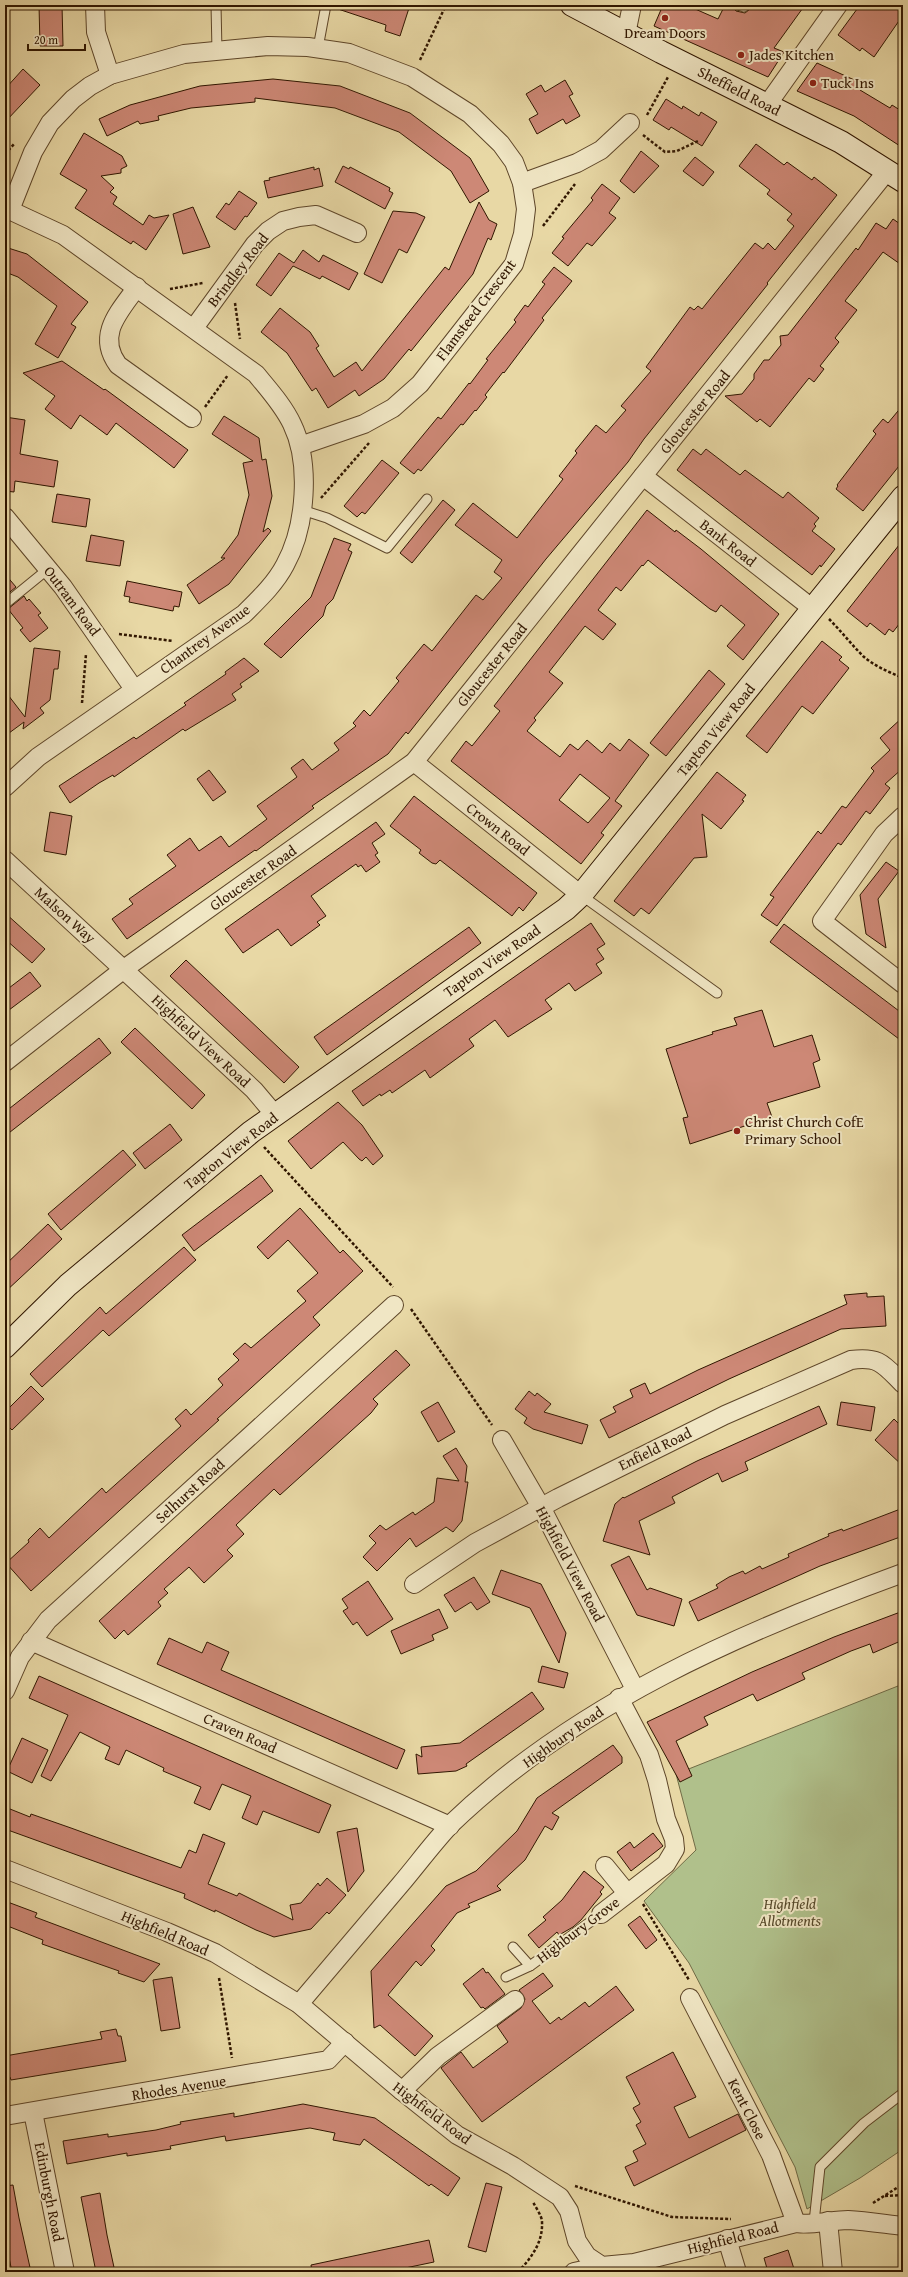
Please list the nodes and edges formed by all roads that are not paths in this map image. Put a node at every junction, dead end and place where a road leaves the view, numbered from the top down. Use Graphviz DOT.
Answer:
graph roads {
  1 [pos="95,5"];
  2 [pos="216,5"];
  3 [pos="326,5"];
  4 [pos="572,5"];
  5 [pos="632,5"];
  6 [pos="838,5"];
  7 [pos="626,34"];
  8 [pos="318,48"];
  9 [pos="217,51"];
  10 [pos="110,75"];
  11 [pos="767,105"];
  12 [pos="634,127"];
  13 [pos="895,176"];
  14 [pos="522,183"];
  15 [pos="8,209"];
  16 [pos="357,233"];
  17 [pos="137,287"];
  18 [pos="194,328"];
  19 [pos="192,418"];
  20 [pos="300,446"];
  21 [pos="643,476"];
  22 [pos="903,497"];
  23 [pos="427,499"];
  24 [pos="302,510"];
  25 [pos="5,517"];
  26 [pos="48,569"];
  27 [pos="5,604"];
  28 [pos="813,609"];
  29 [pos="134,689"];
  30 [pos="414,762"];
  31 [pos="5,787"];
  32 [pos="903,816"];
  33 [pos="5,860"];
  34 [pos="581,895"];
  35 [pos="124,969"];
  36 [pos="903,984"];
  37 [pos="717,993"];
  38 [pos="5,1062"];
  39 [pos="276,1116"];
  40 [pos="400,1303"];
  41 [pos="5,1347"];
  42 [pos="903,1384"];
  43 [pos="502,1440"];
  44 [pos="541,1507"];
  45 [pos="903,1573"];
  46 [pos="414,1584"];
  47 [pos="31,1641"];
  48 [pos="635,1689"];
  49 [pos="5,1691"];
  50 [pos="619,1698"];
  51 [pos="450,1826"];
  52 [pos="605,1866"];
  53 [pos="5,1869"];
  54 [pos="627,1893"];
  55 [pos="602,1914"];
  56 [pos="513,1947"];
  57 [pos="530,1966"];
  58 [pos="506,1977"];
  59 [pos="690,1998"];
  60 [pos="515,2000"];
  61 [pos="299,2004"];
  62 [pos="345,2042"];
  63 [pos="402,2091"];
  64 [pos="903,2093"];
  65 [pos="33,2112"];
  66 [pos="5,2116"];
  67 [pos="821,2221"];
  68 [pos="796,2223"];
  69 [pos="903,2226"];
  70 [pos="727,2239"];
  71 [pos="602,2266"];
  72 [pos="635,2268"];
  73 [pos="65,2272"];
  74 [pos="574,2272"];
  75 [pos="736,2272"];
  76 [pos="833,2272"];
  1 -- 10 [label="street"];
  2 -- 9 [label="lane"];
  3 -- 8 [label="lane"];
  4 -- 7 [label="street, Sheffield Road"];
  5 -- 7 [label="street"];
  6 -- 11 [label="street"];
  7 -- 11 [label="street, Sheffield Road"];
  8 -- 9 [label="street, Flamsteed Crescent"];
  8 -- 14 [label="street, Flamsteed Crescent"];
  9 -- 10 [label="street, Flamsteed Crescent"];
  10 -- 15 [label="street, Flamsteed Crescent"];
  11 -- 13 [label="street, Sheffield Road"];
  12 -- 14 [label="street"];
  13 -- 21 [label="street, Gloucester Road"];
  14 -- 20 [label="street, Flamsteed Crescent"];
  15 -- 17 [label="street, Chantrey Avenue"];
  16 -- 18 [label="street, Brindley Road"];
  17 -- 18 [label="street, Chantrey Avenue"];
  17 -- 19 [label="street"];
  18 -- 20 [label="street, Chantrey Avenue"];
  20 -- 24 [label="street, Chantrey Avenue"];
  21 -- 28 [label="street, Bank Road"];
  21 -- 30 [label="street, Gloucester Road"];
  22 -- 28 [label="street, Tapton View Road"];
  23 -- 24 [label="lane"];
  24 -- 29 [label="street, Chantrey Avenue"];
  25 -- 26 [label="street, Outram Road"];
  26 -- 27 [label="lane"];
  26 -- 29 [label="street, Outram Road"];
  28 -- 34 [label="street, Tapton View Road"];
  29 -- 31 [label="street, Chantrey Avenue"];
  30 -- 34 [label="street, Crown Road"];
  30 -- 35 [label="street, Gloucester Road"];
  32 -- 36 [label="street"];
  33 -- 35 [label="street, Malson Way"];
  34 -- 37 [label="lane"];
  34 -- 39 [label="street, Tapton View Road"];
  35 -- 38 [label="street, Gloucester Road"];
  35 -- 39 [label="street, Highfield View Road"];
  39 -- 41 [label="street, Tapton View Road"];
  40 -- 47 [label="street, Selhurst Road"];
  42 -- 44 [label="street, Enfield Road"];
  43 -- 44 [label="street, Highfield View Road"];
  44 -- 46 [label="street, Enfield Road"];
  44 -- 48 [label="street, Highfield View Road"];
  45 -- 48 [label="street, Highbury Road"];
  47 -- 49 [label="street, Selhurst Road"];
  47 -- 51 [label="street, Craven Road"];
  48 -- 50 [label="street, Highbury Road"];
  50 -- 51 [label="street, Highbury Road"];
  50 -- 54 [label="street, Highbury Grove"];
  51 -- 61 [label="street, Highbury Road"];
  52 -- 54 [label="street, Highbury Grove"];
  53 -- 61 [label="street, Highfield Road"];
  54 -- 55 [label="street, Highbury Grove"];
  55 -- 57 [label="lane, Highbury Grove"];
  56 -- 57 [label="lane, Highbury Grove"];
  57 -- 58 [label="lane, Highbury Grove"];
  59 -- 68 [label="street, Kent Close"];
  60 -- 63 [label="street"];
  61 -- 62 [label="street, Highfield Road"];
  62 -- 63 [label="street, Highfield Road"];
  62 -- 65 [label="street, Rhodes Avenue"];
  63 -- 71 [label="street, Highfield Road"];
  64 -- 67 [label="lane"];
  65 -- 66 [label="street, Rhodes Avenue"];
  65 -- 73 [label="street, Edinburgh Road"];
  67 -- 68 [label="street, Highfield Road"];
  67 -- 69 [label="street, Highfield Road"];
  67 -- 76 [label="street"];
  68 -- 70 [label="street, Highfield Road"];
  70 -- 72 [label="street, Highfield Road"];
  70 -- 75 [label="street"];
  71 -- 72 [label="street, Highfield Road"];
  71 -- 74 [label="street"];
}
